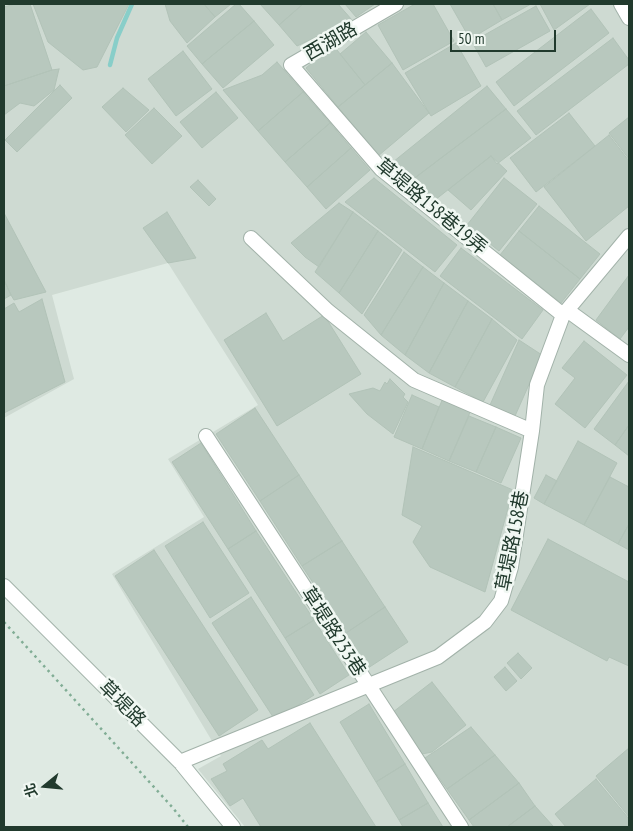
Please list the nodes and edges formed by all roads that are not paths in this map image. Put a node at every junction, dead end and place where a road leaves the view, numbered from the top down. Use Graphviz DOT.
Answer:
graph roads {
  1 [pos="396,4"];
  2 [pos="621,4"];
  3 [pos="629,18"];
  4 [pos="291,65"];
  5 [pos="629,236"];
  6 [pos="251,238"];
  7 [pos="565,313"];
  8 [pos="629,355"];
  9 [pos="532,431"];
  10 [pos="206,436"];
  11 [pos="4,586"];
  12 [pos="368,685"];
  13 [pos="180,762"];
  14 [pos="233,827"];
  15 [pos="461,827"];
  1 -- 4 [label="street, 西湖路"];
  2 -- 3 [label="street"];
  4 -- 7 [label="street, 草堤路158巷19弄"];
  5 -- 7 [label="street, 草堤路158巷"];
  6 -- 9 [label="street"];
  7 -- 8 [label="street, 草堤路158巷19弄"];
  7 -- 9 [label="street, 草堤路158巷"];
  9 -- 12 [label="street, 草堤路158巷"];
  10 -- 12 [label="street, 草堤路233巷"];
  11 -- 13 [label="street, 草堤路"];
  12 -- 13 [label="street, 草堤路158巷"];
  12 -- 15 [label="street, 草堤路233巷"];
  13 -- 14 [label="street, 草堤路"];
}
